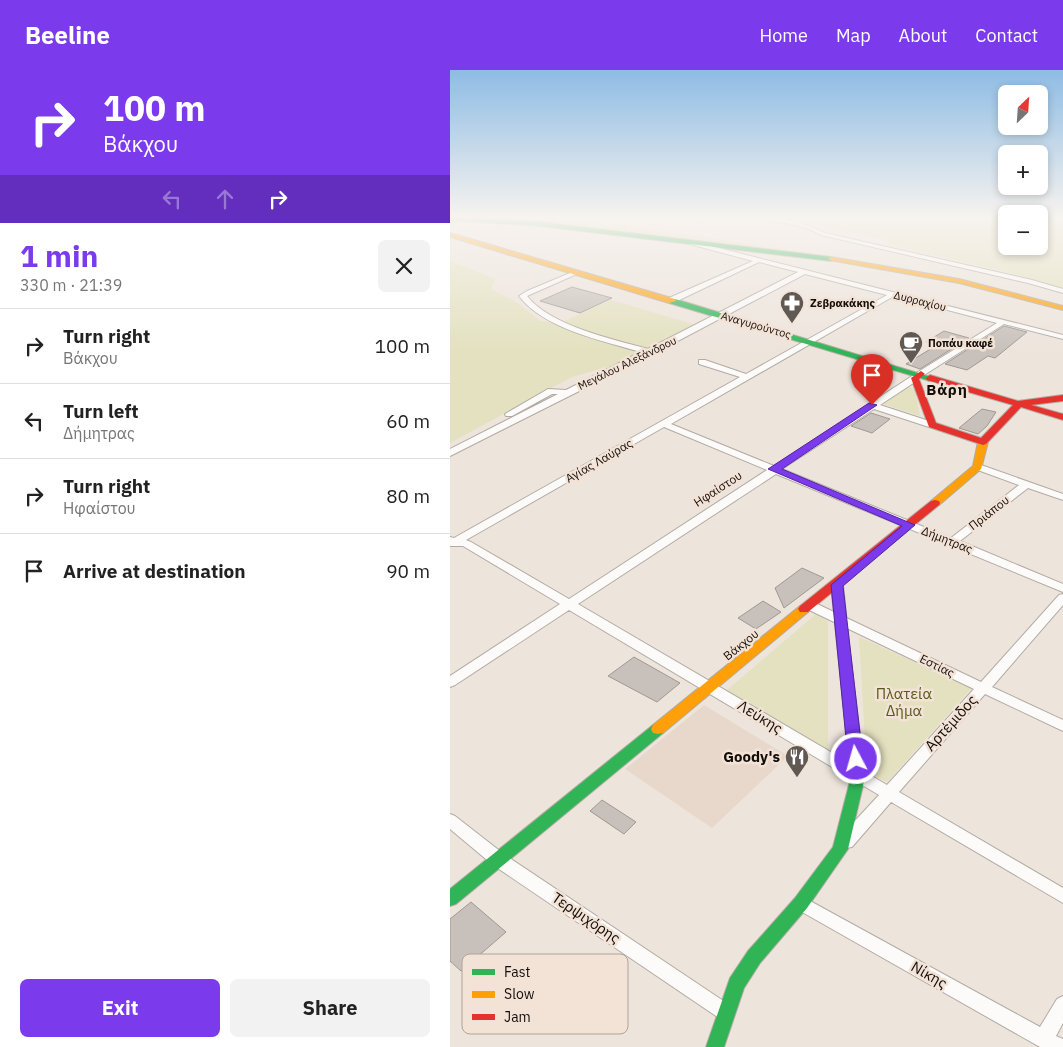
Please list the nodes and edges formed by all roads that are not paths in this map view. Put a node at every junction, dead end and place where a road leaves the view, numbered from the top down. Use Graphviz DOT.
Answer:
graph roads {
  1 [pos="541,262"];
  2 [pos="756,262"];
  3 [pos="765,262"];
  4 [pos="851,262"];
  5 [pos="879,262"];
  6 [pos="946,262"];
  7 [pos="577,272"];
  8 [pos="804,272"];
  9 [pos="1063,291"];
  10 [pos="893,294"];
  11 [pos="672,300"];
  12 [pos="1063,302"];
  13 [pos="1063,308"];
  14 [pos="721,315"];
  15 [pos="1003,322"];
  16 [pos="1063,337"];
  17 [pos="810,341"];
  18 [pos="650,352"];
  19 [pos="702,362"];
  20 [pos="918,376"];
  21 [pos="747,377"];
  22 [pos="566,393"];
  23 [pos="1062,398"];
  24 [pos="1020,403"];
  25 [pos="872,405"];
  26 [pos="1063,417"];
  27 [pos="664,424"];
  28 [pos="932,425"];
  29 [pos="982,442"];
  30 [pos="450,445"];
  31 [pos="450,453"];
  32 [pos="978,467"];
  33 [pos="773,469"];
  34 [pos="1027,484"];
  35 [pos="1063,497"];
  36 [pos="909,525"];
  37 [pos="452,542"];
  38 [pos="952,542"];
  39 [pos="837,585"];
  40 [pos="1063,588"];
  41 [pos="1063,598"];
  42 [pos="568,604"];
  43 [pos="811,606"];
  44 [pos="840,619"];
  45 [pos="450,682"];
  46 [pos="711,687"];
  47 [pos="983,688"];
  48 [pos="1063,726"];
  49 [pos="858,777"];
  50 [pos="888,793"];
  51 [pos="450,820"];
  52 [pos="840,849"];
  53 [pos="499,860"];
  54 [pos="1063,896"];
  55 [pos="450,899"];
  56 [pos="801,902"];
  57 [pos="1063,1005"];
  58 [pos="726,1012"];
  59 [pos="1051,1043"];
  60 [pos="716,1047"];
  1 -- 7 [label="main road, Αναγυρούντος"];
  2 -- 11 [label="street"];
  3 -- 8 [label="street, Δυρραχίου"];
  4 -- 13 [label="main road"];
  5 -- 12 [label="main road"];
  6 -- 9 [label="street"];
  7 -- 11 [label="main road, Αναγυρούντος"];
  7 -- 18 [label="street"];
  8 -- 10 [label="street, Δυρραχίου"];
  8 -- 14 [label="street, Μεγάλου Αλεξάνδρου"];
  10 -- 15 [label="street, Δυρραχίου"];
  10 -- 17 [label="street, Αγίας Λαύρας"];
  11 -- 14 [label="main road, Αναγυρούντος"];
  14 -- 17 [label="main road, Αναγυρούντος"];
  14 -- 18 [label="street, Μεγάλου Αλεξάνδρου"];
  15 -- 16 [label="street, Δυρραχίου"];
  15 -- 20 [label="street, Ηφαίστου"];
  17 -- 20 [label="main road, Αναγυρούντος"];
  17 -- 21 [label="street, Αγίας Λαύρας"];
  18 -- 22 [label="street, Μεγάλου Αλεξάνδρου"];
  19 -- 21 [label="street"];
  20 -- 24 [label="main road, Αναγυρούντος"];
  20 -- 25 [label="street, Ηφαίστου"];
  20 -- 28 [label="main road"];
  21 -- 27 [label="street, Αγίας Λαύρας"];
  22 -- 30 [label="street"];
  22 -- 31 [label="street, Μεγάλου Αλεξάνδρου"];
  23 -- 24 [label="main road, Αναγυρούντος"];
  24 -- 26 [label="main road"];
  24 -- 29 [label="main road"];
  25 -- 28 [label="street"];
  25 -- 33 [label="street, Ηφαίστου"];
  27 -- 33 [label="street, Δήμητρας"];
  27 -- 37 [label="street, Αγίας Λαύρας"];
  28 -- 29 [label="main road"];
  29 -- 32 [label="main road"];
  32 -- 34 [label="street"];
  32 -- 36 [label="main road, Βάκχου"];
  33 -- 36 [label="street, Δήμητρας"];
  33 -- 42 [label="street, Ηφαίστου"];
  34 -- 35 [label="street"];
  34 -- 38 [label="street, Πριάπου"];
  36 -- 38 [label="street, Δήμητρας"];
  36 -- 39 [label="main road, Βάκχου"];
  37 -- 42 [label="street, Λεύκης"];
  38 -- 40 [label="street, Δήμητρας"];
  39 -- 43 [label="main road, Βάκχου"];
  39 -- 44 [label="main road"];
  41 -- 47 [label="street, Αρτέμιδος"];
  42 -- 45 [label="street, Ηφαίστου"];
  42 -- 46 [label="street, Λεύκης"];
  43 -- 44 [label="street, Εστίας"];
  43 -- 46 [label="main road, Βάκχου"];
  44 -- 47 [label="street, Εστίας"];
  44 -- 49 [label="main road"];
  46 -- 49 [label="street, Λεύκης"];
  46 -- 53 [label="main road, Βάκχου"];
  47 -- 48 [label="street, Εστίας"];
  47 -- 50 [label="street, Αρτέμιδος"];
  49 -- 50 [label="street, Λεύκης"];
  49 -- 52 [label="main road"];
  50 -- 52 [label="street, Αρτέμιδος"];
  50 -- 54 [label="street, Λεύκης"];
  51 -- 53 [label="street, Τερψιχόρης"];
  52 -- 56 [label="main road"];
  53 -- 55 [label="main road, Βάκχου"];
  53 -- 58 [label="street, Τερψιχόρης"];
  56 -- 58 [label="main road"];
  56 -- 59 [label="street, Νίκης"];
  57 -- 59 [label="street"];
  58 -- 60 [label="main road"];
}
